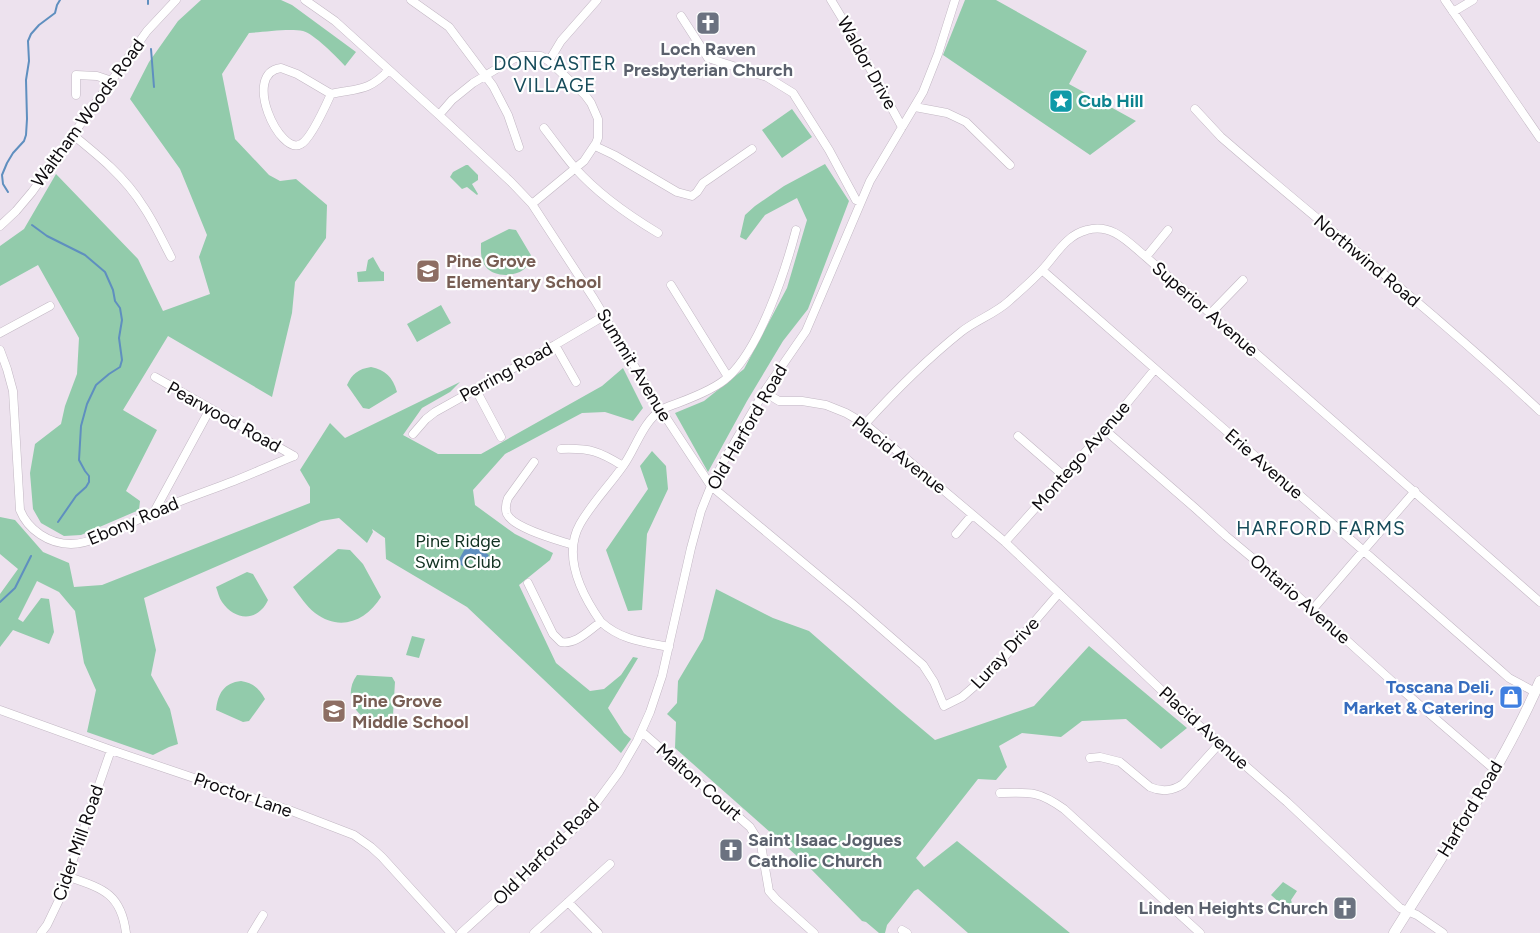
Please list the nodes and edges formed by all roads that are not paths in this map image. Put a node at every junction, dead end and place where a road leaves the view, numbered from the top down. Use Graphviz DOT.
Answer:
graph roads {
  1 [pos="176,0"];
  2 [pos="305,0"];
  3 [pos="412,0"];
  4 [pos="597,0"];
  5 [pos="831,0"];
  6 [pos="955,0"];
  7 [pos="1445,0"];
  8 [pos="1473,0"];
  9 [pos="1453,12"];
  10 [pos="682,16"];
  11 [pos="549,60"];
  12 [pos="390,70"];
  13 [pos="486,77"];
  14 [pos="112,81"];
  15 [pos="331,94"];
  16 [pos="76,95"];
  17 [pos="915,107"];
  18 [pos="1195,109"];
  19 [pos="439,115"];
  20 [pos="902,127"];
  21 [pos="544,128"];
  22 [pos="73,134"];
  23 [pos="1540,138"];
  24 [pos="595,146"];
  25 [pos="519,147"];
  26 [pos="752,149"];
  27 [pos="1010,165"];
  28 [pos="576,168"];
  29 [pos="860,202"];
  30 [pos="532,204"];
  31 [pos="0,226"];
  32 [pos="796,230"];
  33 [pos="1168,230"];
  34 [pos="658,233"];
  35 [pos="171,257"];
  36 [pos="1146,257"];
  37 [pos="1042,270"];
  38 [pos="1243,280"];
  39 [pos="671,285"];
  40 [pos="50,306"];
  41 [pos="1211,313"];
  42 [pos="604,316"];
  43 [pos="0,333"];
  44 [pos="555,346"];
  45 [pos="0,350"];
  46 [pos="1156,369"];
  47 [pos="155,377"];
  48 [pos="728,377"];
  49 [pos="576,382"];
  50 [pos="476,390"];
  51 [pos="764,392"];
  52 [pos="210,409"];
  53 [pos="661,410"];
  54 [pos="1540,411"];
  55 [pos="865,424"];
  56 [pos="1104,430"];
  57 [pos="413,434"];
  58 [pos="1018,436"];
  59 [pos="501,437"];
  60 [pos="561,449"];
  61 [pos="294,456"];
  62 [pos="534,462"];
  63 [pos="623,466"];
  64 [pos="1064,476"];
  65 [pos="711,486"];
  66 [pos="1415,491"];
  67 [pos="154,512"];
  68 [pos="972,515"];
  69 [pos="956,534"];
  70 [pos="1005,542"];
  71 [pos="573,545"];
  72 [pos="1363,550"];
  73 [pos="528,583"];
  74 [pos="1059,594"];
  75 [pos="1540,602"];
  76 [pos="1313,609"];
  77 [pos="601,622"];
  78 [pos="669,647"];
  79 [pos="1540,681"];
  80 [pos="1535,692"];
  81 [pos="944,706"];
  82 [pos="0,710"];
  83 [pos="642,732"];
  84 [pos="1220,743"];
  85 [pos="111,750"];
  86 [pos="1090,758"];
  87 [pos="1495,770"];
  88 [pos="1000,793"];
  89 [pos="610,864"];
  90 [pos="66,876"];
  91 [pos="568,902"];
  92 [pos="1407,911"];
  93 [pos="263,915"];
  94 [pos="40,933"];
  95 [pos="126,933"];
  96 [pos="252,933"];
  97 [pos="451,933"];
  98 [pos="462,933"];
  99 [pos="534,933"];
  100 [pos="598,933"];
  101 [pos="814,933"];
  102 [pos="1200,933"];
  103 [pos="1394,933"];
  104 [pos="1443,933"];
  1 -- 14 [label="street, Waltham Woods Road"];
  2 -- 12 [label="street, Summit Avenue"];
  3 -- 13 [label="street"];
  4 -- 11 [label="street"];
  5 -- 20 [label="street, Waldor Drive"];
  6 -- 17 [label="street, Old Harford Road"];
  7 -- 9 [label="street"];
  8 -- 9 [label="street"];
  9 -- 23 [label="street"];
  10 -- 29 [label="street"];
  11 -- 13 [label="street"];
  11 -- 24 [label="street"];
  12 -- 15 [label="street"];
  12 -- 19 [label="street, Summit Avenue"];
  13 -- 19 [label="street"];
  13 -- 25 [label="street"];
  14 -- 16 [label="street"];
  14 -- 22 [label="street, Waltham Woods Road"];
  15 -- 15 [label="street"];
  17 -- 20 [label="street, Old Harford Road"];
  17 -- 27 [label="street"];
  18 -- 54 [label="street, Northwind Road"];
  19 -- 30 [label="street, Summit Avenue"];
  20 -- 29 [label="street, Old Harford Road"];
  21 -- 28 [label="street"];
  22 -- 31 [label="street, Waltham Woods Road"];
  22 -- 35 [label="street"];
  24 -- 26 [label="street"];
  24 -- 28 [label="street"];
  28 -- 30 [label="street"];
  28 -- 34 [label="street"];
  29 -- 51 [label="street, Old Harford Road"];
  30 -- 42 [label="street, Summit Avenue"];
  32 -- 48 [label="street"];
  33 -- 36 [label="street"];
  36 -- 37 [label="street, Superior Avenue"];
  36 -- 41 [label="street, Superior Avenue"];
  37 -- 46 [label="street, Erie Avenue"];
  37 -- 55 [label="street, Superior Avenue"];
  38 -- 41 [label="street"];
  39 -- 48 [label="street"];
  40 -- 43 [label="street"];
  41 -- 66 [label="street, Superior Avenue"];
  42 -- 44 [label="street, Perring Road"];
  42 -- 53 [label="street, Summit Avenue"];
  44 -- 49 [label="street"];
  44 -- 50 [label="street, Perring Road"];
  45 -- 67 [label="street, Ebony Road"];
  46 -- 56 [label="street, Montego Avenue"];
  46 -- 72 [label="street, Erie Avenue"];
  47 -- 52 [label="street, Pearwood Road"];
  48 -- 53 [label="street"];
  50 -- 57 [label="street, Perring Road"];
  50 -- 59 [label="street"];
  51 -- 55 [label="street, Placid Avenue"];
  51 -- 65 [label="street, Old Harford Road"];
  52 -- 61 [label="street, Pearwood Road"];
  52 -- 67 [label="street"];
  53 -- 63 [label="street"];
  53 -- 65 [label="street, Summit Avenue"];
  55 -- 68 [label="street, Placid Avenue"];
  56 -- 64 [label="street, Montego Avenue"];
  56 -- 76 [label="street, Ontario Avenue"];
  58 -- 64 [label="street"];
  60 -- 63 [label="street"];
  61 -- 67 [label="street, Ebony Road"];
  62 -- 71 [label="street"];
  63 -- 71 [label="street"];
  64 -- 70 [label="street, Montego Avenue"];
  65 -- 78 [label="street, Old Harford Road"];
  65 -- 81 [label="street, Summit Avenue"];
  66 -- 72 [label="street"];
  66 -- 75 [label="street, Superior Avenue"];
  68 -- 69 [label="street"];
  68 -- 70 [label="street, Placid Avenue"];
  70 -- 74 [label="street, Placid Avenue"];
  71 -- 77 [label="street"];
  72 -- 76 [label="street"];
  72 -- 80 [label="street, Erie Avenue"];
  73 -- 77 [label="street"];
  74 -- 81 [label="street, Luray Drive"];
  74 -- 84 [label="street, Placid Avenue"];
  76 -- 87 [label="street, Ontario Avenue"];
  77 -- 78 [label="street"];
  78 -- 83 [label="street, Old Harford Road"];
  79 -- 80 [label="main road, Harford Road"];
  80 -- 87 [label="main road, Harford Road"];
  82 -- 85 [label="street, Proctor Lane"];
  83 -- 98 [label="street, Old Harford Road"];
  83 -- 101 [label="street, Malton Court"];
  84 -- 86 [label="street"];
  84 -- 92 [label="street, Placid Avenue"];
  85 -- 90 [label="street, Cider Mill Road"];
  85 -- 97 [label="street, Proctor Lane"];
  87 -- 92 [label="main road, Harford Road"];
  88 -- 102 [label="street"];
  89 -- 91 [label="street"];
  90 -- 94 [label="street, Cider Mill Road"];
  90 -- 95 [label="street"];
  91 -- 99 [label="street"];
  91 -- 100 [label="street"];
  92 -- 103 [label="main road, Harford Road"];
  92 -- 104 [label="street, Placid Avenue"];
  93 -- 96 [label="street"];
}
